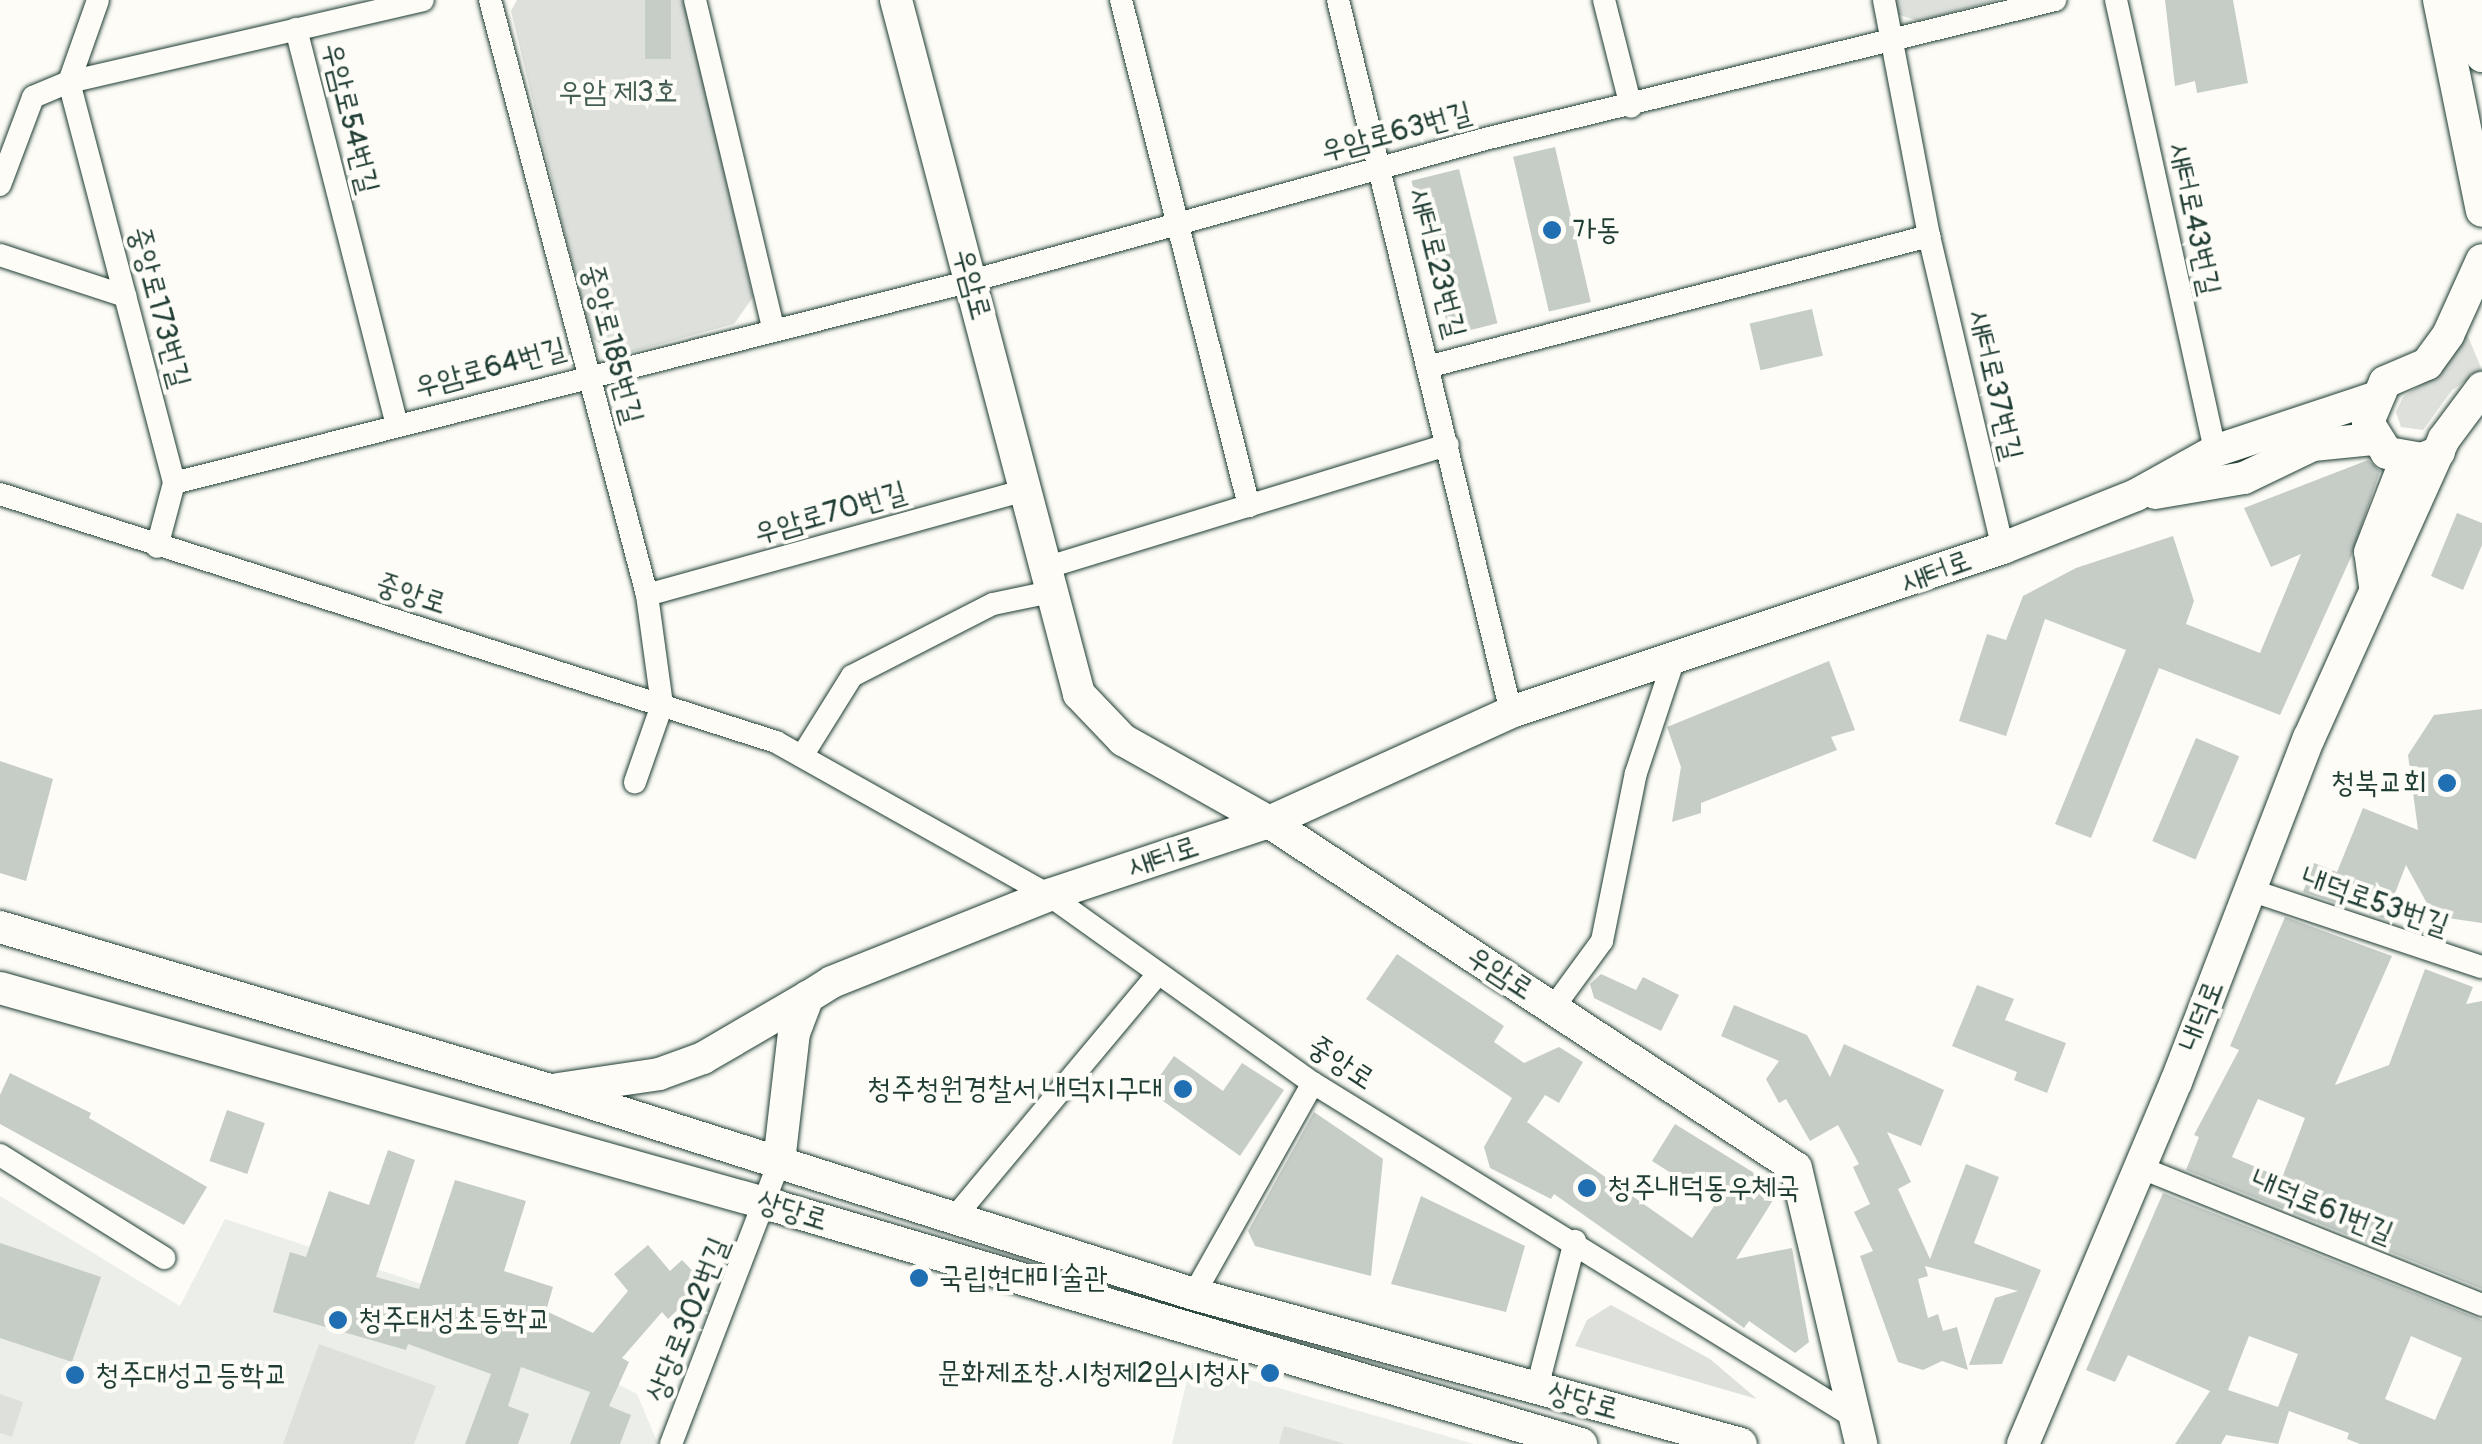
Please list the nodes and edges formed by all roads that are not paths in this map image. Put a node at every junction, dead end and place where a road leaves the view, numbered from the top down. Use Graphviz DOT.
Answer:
graph roads {
  1 [pos="98,0"];
  2 [pos="423,0"];
  3 [pos="490,0"];
  4 [pos="694,0"];
  5 [pos="896,0"];
  6 [pos="1121,0"];
  7 [pos="1338,0"];
  8 [pos="1604,0"];
  9 [pos="1884,0"];
  10 [pos="2055,0"];
  11 [pos="2116,0"];
  12 [pos="2439,0"];
  13 [pos="2467,0"];
  14 [pos="296,29"];
  15 [pos="1894,38"];
  16 [pos="2482,56"];
  17 [pos="70,82"];
  18 [pos="1631,107"];
  19 [pos="1383,167"];
  20 [pos="0,184"];
  21 [pos="2482,211"];
  22 [pos="345,221"];
  23 [pos="1178,223"];
  24 [pos="1929,236"];
  25 [pos="0,255"];
  26 [pos="2482,260"];
  27 [pos="971,280"];
  28 [pos="2471,291"];
  29 [pos="126,296"];
  30 [pos="773,327"];
  31 [pos="2482,334"];
  32 [pos="1431,366"];
  33 [pos="588,372"];
  34 [pos="2482,388"];
  35 [pos="2374,398"];
  36 [pos="396,424"];
  37 [pos="2373,439"];
  38 [pos="1448,446"];
  39 [pos="2215,450"];
  40 [pos="2439,452"];
  41 [pos="2406,459"];
  42 [pos="174,483"];
  43 [pos="1028,490"];
  44 [pos="0,494"];
  45 [pos="2136,495"];
  46 [pos="1249,506"];
  47 [pos="157,547"];
  48 [pos="2002,548"];
  49 [pos="1052,579"];
  50 [pos="2375,586"];
  51 [pos="648,595"];
  52 [pos="1675,656"];
  53 [pos="662,705"];
  54 [pos="1511,712"];
  55 [pos="802,756"];
  56 [pos="634,782"];
  57 [pos="1270,822"];
  58 [pos="2250,890"];
  59 [pos="1049,895"];
  60 [pos="0,927"];
  61 [pos="2482,968"];
  62 [pos="1158,974"];
  63 [pos="0,988"];
  64 [pos="808,997"];
  65 [pos="1553,1008"];
  66 [pos="1314,1083"];
  67 [pos="550,1090"];
  68 [pos="0,1156"];
  69 [pos="779,1162"];
  70 [pos="2138,1167"];
  71 [pos="768,1204"];
  72 [pos="954,1218"];
  73 [pos="1575,1241"];
  74 [pos="164,1258"];
  75 [pos="1194,1294"];
  76 [pos="2482,1305"];
  77 [pos="1537,1388"];
  78 [pos="2036,1405"];
  79 [pos="1857,1430"];
  80 [pos="671,1444"];
  81 [pos="1581,1444"];
  82 [pos="1741,1444"];
  83 [pos="2023,1444"];
  84 [pos="2046,1444"];
  1 -- 17 [label="street"];
  2 -- 14 [label="street, 우암로54번길"];
  3 -- 33 [label="street, 중앙로185번길"];
  4 -- 30 [label="street"];
  5 -- 27 [label="street, 우암로"];
  6 -- 23 [label="street"];
  7 -- 19 [label="street, 새터로23번길"];
  8 -- 18 [label="street"];
  9 -- 15 [label="street, 새터로37번길"];
  10 -- 15 [label="street, 우암로63번길"];
  11 -- 39 [label="street, 새터로43번길"];
  12 -- 21 [label="street"];
  13 -- 16 [label="street"];
  14 -- 17 [label="street, 우암로54번길"];
  14 -- 22 [label="street, 우암로54번길"];
  15 -- 18 [label="street, 우암로63번길"];
  15 -- 24 [label="street, 새터로37번길"];
  17 -- 20 [label="street, 우암로54번길"];
  17 -- 29 [label="street, 중앙로173번길"];
  18 -- 19 [label="street, 우암로63번길"];
  19 -- 23 [label="street, 우암로63번길"];
  19 -- 32 [label="street, 새터로23번길"];
  22 -- 36 [label="street, 우암로64번길"];
  23 -- 27 [label="street, 우암로63번길"];
  23 -- 46 [label="street"];
  24 -- 32 [label="street, 새터로23번길"];
  24 -- 48 [label="street, 새터로37번길"];
  25 -- 29 [label="street"];
  26 -- 28 [label="street"];
  27 -- 30 [label="street, 우암로64번길"];
  27 -- 43 [label="street, 우암로"];
  28 -- 31 [label="street"];
  28 -- 35 [label="street"];
  29 -- 42 [label="street, 중앙로173번길"];
  30 -- 33 [label="street, 우암로64번길"];
  32 -- 38 [label="street, 새터로23번길"];
  33 -- 36 [label="street, 우암로64번길"];
  33 -- 51 [label="street, 중앙로185번길"];
  34 -- 40 [label="street, 내덕로"];
  35 -- 37 [label="street"];
  35 -- 39 [label="street"];
  36 -- 42 [label="street, 우암로64번길"];
  37 -- 41 [label="street"];
  37 -- 45 [label="street"];
  38 -- 46 [label="street"];
  38 -- 54 [label="street, 새터로23번길"];
  39 -- 45 [label="street"];
  40 -- 41 [label="street"];
  40 -- 50 [label="street, 내덕로"];
  41 -- 50 [label="street"];
  42 -- 47 [label="street, 중앙로173번길"];
  43 -- 49 [label="street, 우암로"];
  43 -- 51 [label="street, 우암로70번길"];
  44 -- 47 [label="street, 중앙로"];
  45 -- 48 [label="street, 새터로"];
  46 -- 49 [label="street"];
  47 -- 53 [label="street, 중앙로"];
  48 -- 52 [label="street, 새터로"];
  49 -- 55 [label="street"];
  49 -- 57 [label="street, 우암로"];
  50 -- 58 [label="street, 내덕로"];
  51 -- 53 [label="street, 중앙로185번길"];
  52 -- 54 [label="street, 새터로"];
  52 -- 65 [label="street"];
  53 -- 55 [label="street, 중앙로"];
  53 -- 56 [label="street"];
  54 -- 57 [label="street, 새터로"];
  55 -- 59 [label="street, 중앙로"];
  57 -- 59 [label="street, 새터로"];
  57 -- 65 [label="street, 우암로"];
  58 -- 61 [label="street, 내덕로53번길"];
  58 -- 70 [label="street, 내덕로"];
  59 -- 62 [label="street, 중앙로"];
  59 -- 64 [label="street, 새터로"];
  60 -- 67 [label="street, 상당로"];
  62 -- 66 [label="street, 중앙로"];
  62 -- 72 [label="street"];
  63 -- 71 [label="street, 상당로"];
  64 -- 67 [label="street, 새터로"];
  64 -- 69 [label="street"];
  65 -- 79 [label="street, 우암로"];
  66 -- 73 [label="street, 중앙로"];
  66 -- 75 [label="street"];
  67 -- 69 [label="street, 상당로"];
  68 -- 74 [label="street"];
  69 -- 71 [label="street, 상당로302번길"];
  69 -- 72 [label="street, 상당로"];
  70 -- 76 [label="street, 내덕로61번길"];
  70 -- 78 [label="street, 내덕로"];
  71 -- 80 [label="street, 상당로302번길"];
  71 -- 81 [label="street, 상당로"];
  72 -- 75 [label="street, 상당로"];
  73 -- 77 [label="street"];
  73 -- 79 [label="street, 중앙로"];
  75 -- 77 [label="street, 상당로"];
  77 -- 82 [label="street, 상당로"];
  78 -- 83 [label="street, 내덕로"];
  78 -- 84 [label="street"];
}
